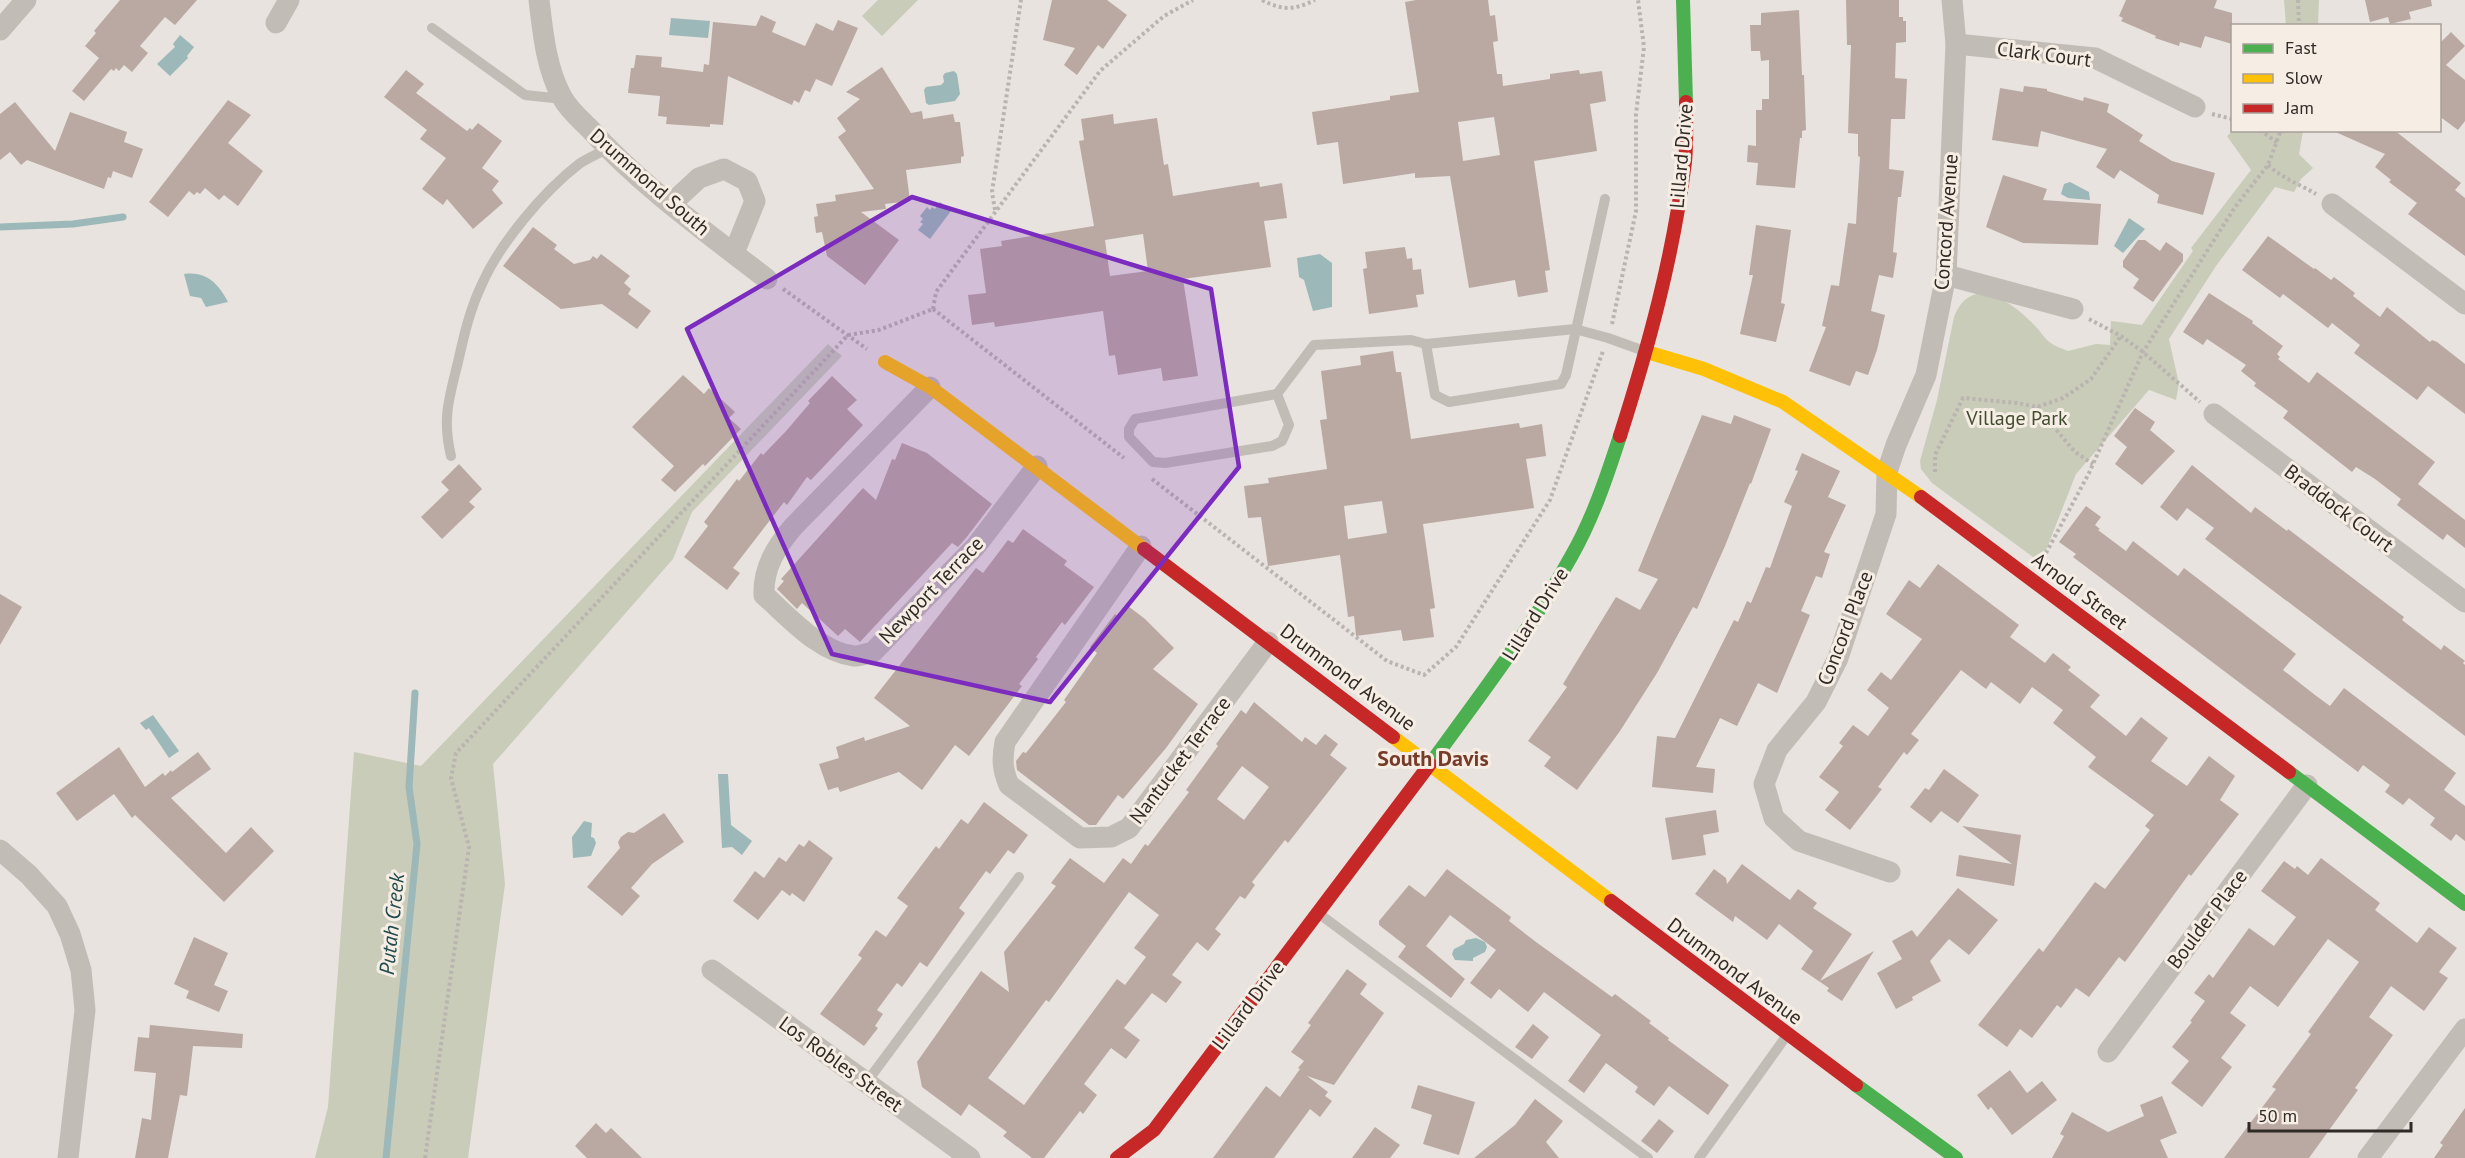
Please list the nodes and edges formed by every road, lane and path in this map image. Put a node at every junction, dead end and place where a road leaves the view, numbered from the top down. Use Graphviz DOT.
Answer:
graph roads {
  1 [pos="26,0"];
  2 [pos="289,0"];
  3 [pos="539,0"];
  4 [pos="1021,0"];
  5 [pos="1193,0"];
  6 [pos="1262,0"];
  7 [pos="1316,0"];
  8 [pos="1638,0"];
  9 [pos="1683,0"];
  10 [pos="1952,0"];
  11 [pos="2298,0"];
  12 [pos="276,23"];
  13 [pos="2299,24"];
  14 [pos="432,28"];
  15 [pos="0,30"];
  16 [pos="1956,44"];
  17 [pos="563,99"];
  18 [pos="2195,106"];
  19 [pos="2263,132"];
  20 [pos="2281,132"];
  21 [pos="2278,143"];
  22 [pos="607,149"];
  23 [pos="2268,165"];
  24 [pos="1605,199"];
  25 [pos="671,204"];
  26 [pos="2332,204"];
  27 [pos="996,211"];
  28 [pos="734,253"];
  29 [pos="1946,275"];
  30 [pos="767,279"];
  31 [pos="2465,304"];
  32 [pos="933,309"];
  33 [pos="2073,309"];
  34 [pos="1575,329"];
  35 [pos="848,335"];
  36 [pos="2121,336"];
  37 [pos="1608,338"];
  38 [pos="1426,344"];
  39 [pos="1647,352"];
  40 [pos="2143,352"];
  41 [pos="885,362"];
  42 [pos="930,387"];
  43 [pos="1277,394"];
  44 [pos="2037,407"];
  45 [pos="2214,414"];
  46 [pos="451,456"];
  47 [pos="1132,463"];
  48 [pos="2093,464"];
  49 [pos="1037,466"];
  50 [pos="1887,472"];
  51 [pos="1935,472"];
  52 [pos="1150,478"];
  53 [pos="1141,546"];
  54 [pos="2046,553"];
  55 [pos="2465,602"];
  56 [pos="1268,642"];
  57 [pos="1430,764"];
  58 [pos="2307,785"];
  59 [pos="0,850"];
  60 [pos="1890,872"];
  61 [pos="1019,878"];
  62 [pos="2465,904"];
  63 [pos="1318,913"];
  64 [pos="712,970"];
  65 [pos="2465,1029"];
  66 [pos="1788,1035"];
  67 [pos="2108,1052"];
  68 [pos="866,1083"];
  69 [pos="1154,1130"];
  70 [pos="68,1158"];
  71 [pos="425,1158"];
  72 [pos="970,1158"];
  73 [pos="1117,1158"];
  74 [pos="1143,1158"];
  75 [pos="1648,1158"];
  76 [pos="1699,1158"];
  77 [pos="1956,1158"];
  78 [pos="2368,1158"];
  1 -- 15 [label="street"];
  2 -- 12 [label="street"];
  3 -- 17 [label="street, Drummond South"];
  4 -- 27 [label="path"];
  5 -- 27 [label="path"];
  6 -- 7 [label="path"];
  8 -- 37 [label="path"];
  9 -- 39 [label="street, Lillard Drive"];
  10 -- 16 [label="street, Concord Avenue"];
  11 -- 13 [label="path"];
  14 -- 17 [label="lane"];
  16 -- 18 [label="street, Clark Court"];
  16 -- 29 [label="street, Concord Avenue"];
  17 -- 22 [label="street, Drummond South"];
  19 -- 21 [label="path"];
  20 -- 21 [label="path"];
  21 -- 23 [label="path"];
  22 -- 25 [label="street, Drummond South"];
  22 -- 46 [label="lane"];
  23 -- 26 [label="path"];
  23 -- 40 [label="path"];
  24 -- 34 [label="lane"];
  25 -- 28 [label="street, Drummond South"];
  25 -- 28 [label="street"];
  26 -- 31 [label="street"];
  27 -- 32 [label="path"];
  28 -- 30 [label="street, Drummond South"];
  29 -- 33 [label="street"];
  29 -- 50 [label="street, Concord Avenue"];
  30 -- 35 [label="path"];
  32 -- 35 [label="path"];
  32 -- 47 [label="path"];
  33 -- 36 [label="path"];
  34 -- 37 [label="lane"];
  34 -- 38 [label="lane"];
  34 -- 38 [label="lane"];
  35 -- 41 [label="path"];
  35 -- 71 [label="path"];
  36 -- 40 [label="path"];
  36 -- 44 [label="path"];
  37 -- 39 [label="lane"];
  37 -- 52 [label="path"];
  38 -- 43 [label="lane"];
  39 -- 50 [label="street, Arnold Street"];
  39 -- 57 [label="street, Lillard Drive"];
  40 -- 45 [label="path"];
  40 -- 48 [label="path"];
  41 -- 42 [label="street, Drummond Avenue"];
  42 -- 49 [label="street, Drummond Avenue"];
  42 -- 49 [label="street, Newport Terrace"];
  43 -- 43 [label="lane"];
  44 -- 48 [label="path"];
  44 -- 51 [label="path"];
  45 -- 55 [label="street, Braddock Court"];
  48 -- 54 [label="path"];
  49 -- 53 [label="street, Drummond Avenue"];
  50 -- 58 [label="street, Arnold Street"];
  50 -- 60 [label="street, Concord Place"];
  53 -- 56 [label="street, Drummond Avenue"];
  53 -- 56 [label="street, Nantucket Terrace"];
  56 -- 57 [label="street, Drummond Avenue"];
  57 -- 63 [label="street, Lillard Drive"];
  57 -- 66 [label="street, Drummond Avenue"];
  58 -- 62 [label="street, Arnold Street"];
  58 -- 67 [label="street, Boulder Place"];
  59 -- 70 [label="street"];
  61 -- 68 [label="lane"];
  63 -- 69 [label="street, Lillard Drive"];
  63 -- 75 [label="lane"];
  64 -- 68 [label="street, Los Robles Street"];
  65 -- 78 [label="street"];
  66 -- 76 [label="lane"];
  66 -- 77 [label="street, Drummond Avenue"];
  68 -- 72 [label="street, Los Robles Street"];
  69 -- 73 [label="street, Lillard Drive"];
  69 -- 74 [label="street, Lillard Drive"];
}
